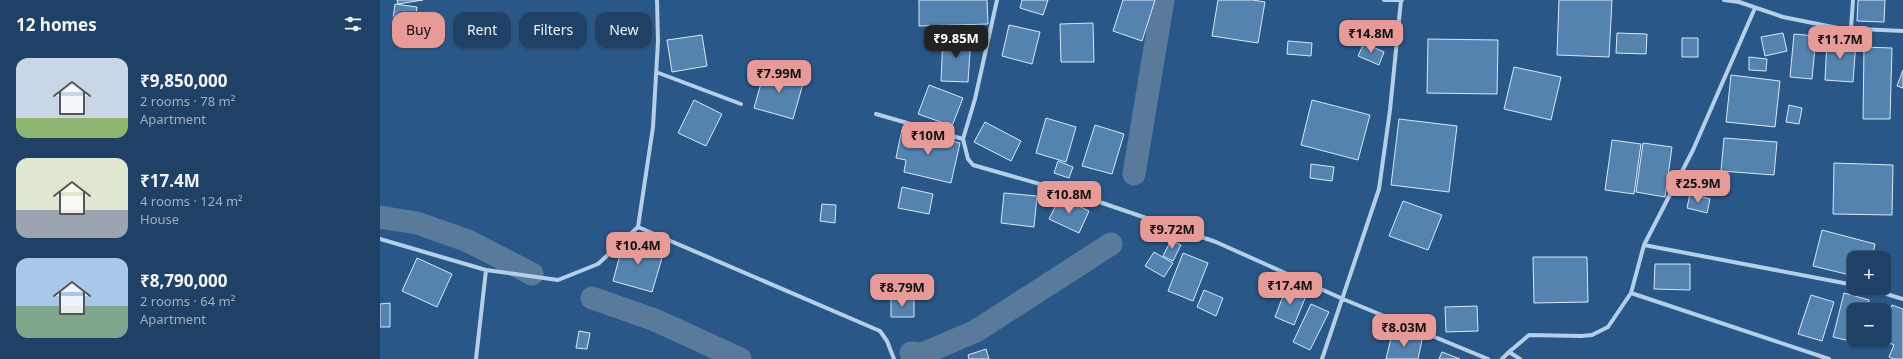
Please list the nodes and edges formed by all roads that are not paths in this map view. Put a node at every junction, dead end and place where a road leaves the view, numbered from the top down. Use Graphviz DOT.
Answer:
graph roads {
  1 [pos="657,0"];
  2 [pos="997,0"];
  3 [pos="1384,0"];
  4 [pos="1402,0"];
  5 [pos="1724,0"];
  6 [pos="1853,0"];
  7 [pos="1755,8"];
  8 [pos="1851,28"];
  9 [pos="1903,31"];
  10 [pos="656,72"];
  11 [pos="741,104"];
  12 [pos="876,114"];
  13 [pos="963,139"];
  14 [pos="638,227"];
  15 [pos="380,239"];
  16 [pos="1644,245"];
  17 [pos="486,270"];
  18 [pos="1847,284"];
  19 [pos="1631,293"];
  20 [pos="1890,295"];
  21 [pos="1343,299"];
  22 [pos="1903,299"];
  23 [pos="1509,352"];
  24 [pos="476,359"];
  25 [pos="894,359"];
  26 [pos="1322,359"];
  27 [pos="1488,359"];
  28 [pos="1502,359"];
  29 [pos="1520,359"];
  30 [pos="1829,359"];
  1 -- 10 [label="street"];
  2 -- 13 [label="street"];
  3 -- 4 [label="street"];
  4 -- 21 [label="street"];
  5 -- 7 [label="street"];
  6 -- 8 [label="street"];
  7 -- 8 [label="street"];
  7 -- 16 [label="street"];
  8 -- 9 [label="street"];
  10 -- 11 [label="street"];
  10 -- 14 [label="street"];
  12 -- 13 [label="street"];
  13 -- 21 [label="street"];
  14 -- 17 [label="street"];
  14 -- 25 [label="street"];
  15 -- 17 [label="street"];
  16 -- 18 [label="street"];
  16 -- 19 [label="street"];
  17 -- 24 [label="street"];
  19 -- 23 [label="street"];
  19 -- 30 [label="street"];
  20 -- 22 [label="street"];
  21 -- 26 [label="street"];
  21 -- 27 [label="street"];
  23 -- 28 [label="street"];
  23 -- 29 [label="street"];
}
